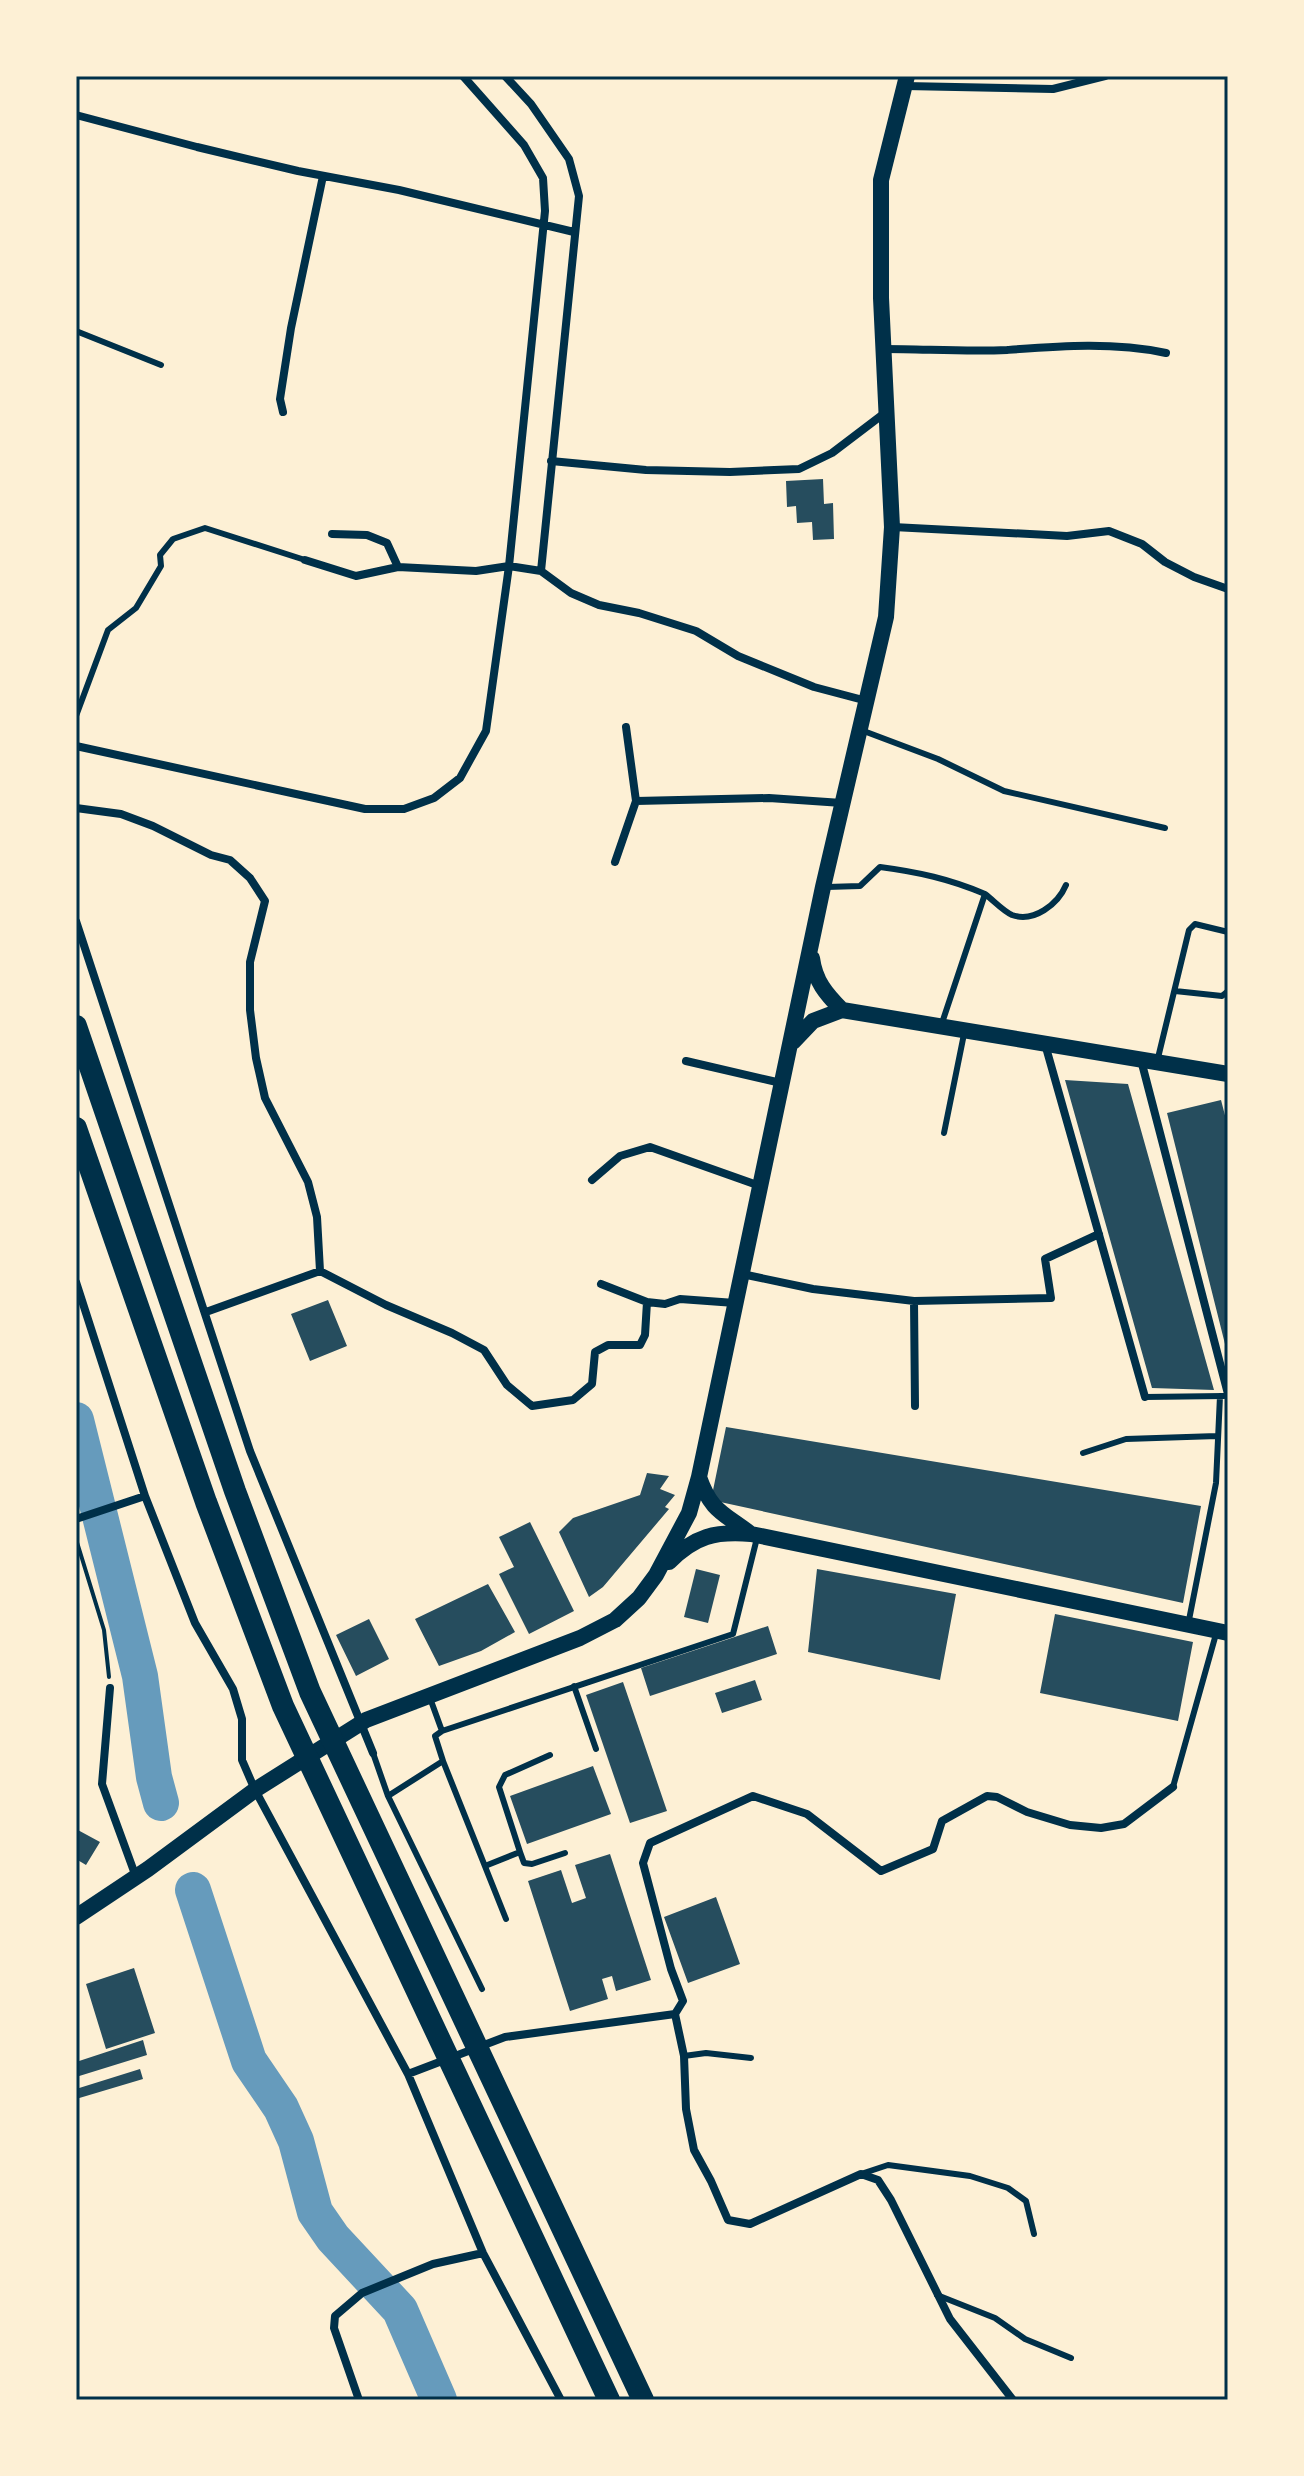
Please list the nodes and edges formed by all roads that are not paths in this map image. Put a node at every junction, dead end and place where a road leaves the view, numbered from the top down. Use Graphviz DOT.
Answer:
graph roads {
  1 [pos="463,76"];
  2 [pos="505,76"];
  3 [pos="1105,76"];
  4 [pos="905,81"];
  5 [pos="76,115"];
  6 [pos="323,176"];
  7 [pos="544,224"];
  8 [pos="574,232"];
  9 [pos="76,331"];
  10 [pos="883,349"];
  11 [pos="1166,353"];
  12 [pos="161,365"];
  13 [pos="283,412"];
  14 [pos="886,412"];
  15 [pos="551,461"];
  16 [pos="892,527"];
  17 [pos="332,534"];
  18 [pos="305,560"];
  19 [pos="509,566"];
  20 [pos="398,567"];
  21 [pos="541,571"];
  22 [pos="1228,589"];
  23 [pos="868,701"];
  24 [pos="76,716"];
  25 [pos="626,727"];
  26 [pos="861,730"];
  27 [pos="76,746"];
  28 [pos="636,801"];
  29 [pos="842,803"];
  30 [pos="76,808"];
  31 [pos="1165,828"];
  32 [pos="615,862"];
  33 [pos="1066,885"];
  34 [pos="823,887"];
  35 [pos="985,894"];
  36 [pos="76,921"];
  37 [pos="1228,932"];
  38 [pos="810,949"];
  39 [pos="1175,991"];
  40 [pos="1228,991"];
  41 [pos="842,1010"];
  42 [pos="76,1026"];
  43 [pos="941,1027"];
  44 [pos="965,1030"];
  45 [pos="1044,1044"];
  46 [pos="790,1047"];
  47 [pos="686,1061"];
  48 [pos="1149,1061"];
  49 [pos="1228,1074"];
  50 [pos="782,1083"];
  51 [pos="76,1128"];
  52 [pos="944,1133"];
  53 [pos="592,1180"];
  54 [pos="760,1186"];
  55 [pos="1099,1234"];
  56 [pos="320,1271"];
  57 [pos="742,1274"];
  58 [pos="76,1282"];
  59 [pos="601,1284"];
  60 [pos="914,1301"];
  61 [pos="647,1302"];
  62 [pos="735,1303"];
  63 [pos="206,1312"];
  64 [pos="1225,1395"];
  65 [pos="1145,1397"];
  66 [pos="915,1406"];
  67 [pos="1217,1436"];
  68 [pos="1083,1453"];
  69 [pos="699,1477"];
  70 [pos="145,1496"];
  71 [pos="78,1519"];
  72 [pos="755,1534"];
  73 [pos="656,1575"];
  74 [pos="1188,1625"];
  75 [pos="1222,1632"];
  76 [pos="574,1686"];
  77 [pos="110,1688"];
  78 [pos="429,1694"];
  79 [pos="442,1731"];
  80 [pos="596,1749"];
  81 [pos="373,1753"];
  82 [pos="550,1755"];
  83 [pos="443,1761"];
  84 [pos="1173,1787"];
  85 [pos="251,1794"];
  86 [pos="388,1796"];
  87 [pos="520,1852"];
  88 [pos="565,1853"];
  89 [pos="485,1866"];
  90 [pos="142,1873"];
  91 [pos="76,1917"];
  92 [pos="506,1919"];
  93 [pos="482,1989"];
  94 [pos="675,2014"];
  95 [pos="684,2056"];
  96 [pos="751,2058"];
  97 [pos="408,2074"];
  98 [pos="861,2174"];
  99 [pos="1034,2234"];
  100 [pos="483,2253"];
  101 [pos="937,2295"];
  102 [pos="1071,2358"];
  103 [pos="359,2400"];
  104 [pos="561,2400"];
  105 [pos="609,2400"];
  106 [pos="643,2400"];
  107 [pos="1013,2400"];
  1 -- 7 [label="street"];
  2 -- 8 [label="street"];
  3 -- 4 [label="street"];
  4 -- 10 [label="main road"];
  5 -- 6 [label="street"];
  6 -- 7 [label="street"];
  6 -- 13 [label="street"];
  7 -- 8 [label="street"];
  7 -- 19 [label="street"];
  8 -- 15 [label="street"];
  9 -- 12 [label="lane"];
  10 -- 11 [label="street"];
  10 -- 14 [label="main road"];
  14 -- 15 [label="street"];
  14 -- 16 [label="main road"];
  15 -- 21 [label="street"];
  16 -- 22 [label="street"];
  16 -- 23 [label="main road"];
  17 -- 20 [label="street"];
  18 -- 20 [label="street"];
  18 -- 24 [label="lane"];
  19 -- 20 [label="street"];
  19 -- 21 [label="street"];
  19 -- 27 [label="street"];
  21 -- 23 [label="street"];
  23 -- 26 [label="main road"];
  25 -- 28 [label="street"];
  26 -- 29 [label="main road"];
  26 -- 31 [label="lane"];
  28 -- 29 [label="street"];
  28 -- 32 [label="street"];
  29 -- 34 [label="main road"];
  30 -- 56 [label="street"];
  33 -- 35 [label="lane"];
  34 -- 35 [label="lane"];
  34 -- 38 [label="main road"];
  35 -- 43 [label="lane"];
  36 -- 63 [label="street"];
  37 -- 39 [label="lane"];
  38 -- 41 [label="main road"];
  38 -- 46 [label="main road"];
  39 -- 40 [label="lane"];
  39 -- 48 [label="lane"];
  41 -- 43 [label="main road"];
  41 -- 46 [label="main road"];
  42 -- 106 [label="highway"];
  43 -- 44 [label="main road"];
  44 -- 45 [label="main road"];
  44 -- 52 [label="lane"];
  45 -- 48 [label="main road"];
  45 -- 55 [label="street"];
  46 -- 50 [label="main road"];
  47 -- 50 [label="street"];
  48 -- 49 [label="main road"];
  48 -- 64 [label="street"];
  50 -- 54 [label="main road"];
  51 -- 105 [label="highway"];
  53 -- 54 [label="street"];
  54 -- 57 [label="main road"];
  55 -- 60 [label="street"];
  55 -- 65 [label="street"];
  56 -- 61 [label="street"];
  56 -- 63 [label="street"];
  57 -- 60 [label="street"];
  57 -- 62 [label="main road"];
  58 -- 70 [label="street"];
  59 -- 61 [label="street"];
  60 -- 66 [label="street"];
  61 -- 62 [label="street"];
  62 -- 69 [label="main road"];
  63 -- 81 [label="street"];
  64 -- 65 [label="lane"];
  64 -- 67 [label="lane"];
  67 -- 68 [label="lane"];
  67 -- 74 [label="lane"];
  69 -- 72 [label="main road"];
  69 -- 73 [label="main road"];
  70 -- 71 [label="street"];
  70 -- 85 [label="street"];
  72 -- 73 [label="main road"];
  72 -- 74 [label="main road"];
  72 -- 76 [label="lane"];
  73 -- 78 [label="main road"];
  74 -- 75 [label="main road"];
  75 -- 84 [label="lane"];
  76 -- 79 [label="lane"];
  76 -- 80 [label="lane"];
  77 -- 90 [label="street"];
  78 -- 79 [label="lane"];
  78 -- 85 [label="main road"];
  79 -- 83 [label="lane"];
  81 -- 86 [label="lane"];
  82 -- 87 [label="lane"];
  83 -- 86 [label="lane"];
  83 -- 89 [label="lane"];
  84 -- 94 [label="street"];
  85 -- 90 [label="main road"];
  85 -- 97 [label="street"];
  86 -- 93 [label="lane"];
  87 -- 88 [label="lane"];
  87 -- 89 [label="lane"];
  89 -- 92 [label="lane"];
  90 -- 91 [label="main road"];
  94 -- 95 [label="street"];
  94 -- 97 [label="street"];
  95 -- 96 [label="lane"];
  95 -- 98 [label="street"];
  97 -- 100 [label="street"];
  98 -- 99 [label="lane"];
  98 -- 101 [label="street"];
  100 -- 103 [label="street"];
  100 -- 104 [label="street"];
  101 -- 102 [label="lane"];
  101 -- 107 [label="street"];
}
